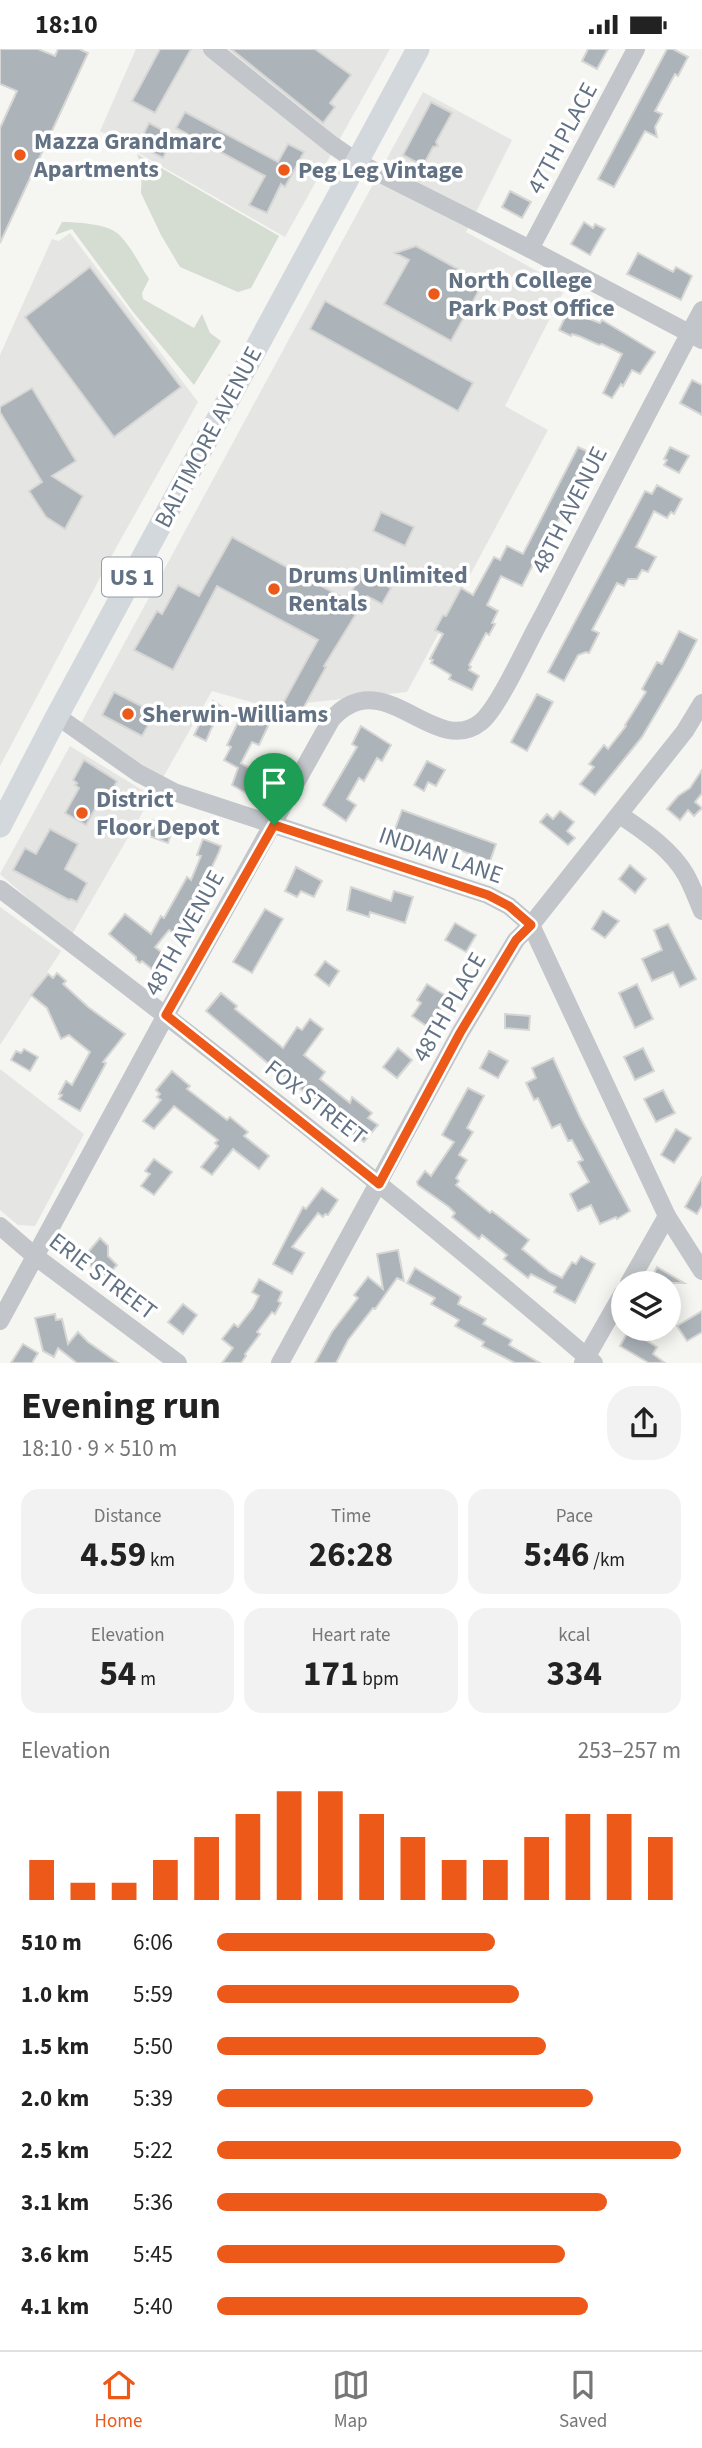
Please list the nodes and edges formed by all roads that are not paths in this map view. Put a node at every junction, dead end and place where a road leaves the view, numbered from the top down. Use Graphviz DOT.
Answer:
graph roads {
  1 [pos="212,49"];
  2 [pos="418,49"];
  3 [pos="636,49"];
  4 [pos="357,162"];
  5 [pos="530,249"];
  6 [pos="702,310"];
  7 [pos="696,337"];
  8 [pos="702,703"];
  9 [pos="57,716"];
  10 [pos="620,815"];
  11 [pos="274,825"];
  12 [pos="0,826"];
  13 [pos="0,889"];
  14 [pos="702,911"];
  15 [pos="531,925"];
  16 [pos="166,1015"];
  17 [pos="379,1184"];
  18 [pos="667,1216"];
  19 [pos="0,1226"];
  20 [pos="36,1257"];
  21 [pos="636,1271"];
  22 [pos="702,1271"];
  23 [pos="611,1316"];
  24 [pos="0,1321"];
  25 [pos="588,1361"];
  26 [pos="177,1363"];
  27 [pos="280,1363"];
  1 -- 4 [label="street"];
  2 -- 4 [label="main road, BALTIMORE AVENUE / US 1"];
  3 -- 5 [label="street, 47TH PLACE"];
  4 -- 5 [label="street"];
  4 -- 9 [label="main road, BALTIMORE AVENUE / US 1"];
  5 -- 7 [label="street"];
  6 -- 7 [label="street, 48TH AVENUE"];
  7 -- 11 [label="street, 48TH AVENUE"];
  8 -- 10 [label="street, 48TH PLACE"];
  9 -- 11 [label="street, INDIAN LANE"];
  9 -- 12 [label="main road, BALTIMORE AVENUE / US 1"];
  10 -- 14 [label="street"];
  10 -- 15 [label="street, 48TH PLACE"];
  11 -- 15 [label="street, INDIAN LANE"];
  11 -- 16 [label="street, 48TH AVENUE"];
  13 -- 16 [label="street, FOX STREET"];
  15 -- 17 [label="street, 48TH PLACE"];
  15 -- 18 [label="street, INDIAN LANE"];
  16 -- 17 [label="street, FOX STREET"];
  16 -- 20 [label="street, 48TH AVENUE"];
  17 -- 25 [label="street, FOX STREET"];
  17 -- 27 [label="street, 48TH PLACE"];
  18 -- 21 [label="street"];
  18 -- 22 [label="street, INDIAN LANE"];
  19 -- 20 [label="street, ERIE STREET"];
  20 -- 24 [label="street, 48TH AVENUE"];
  20 -- 26 [label="street, ERIE STREET"];
  23 -- 25 [label="street"];
}
